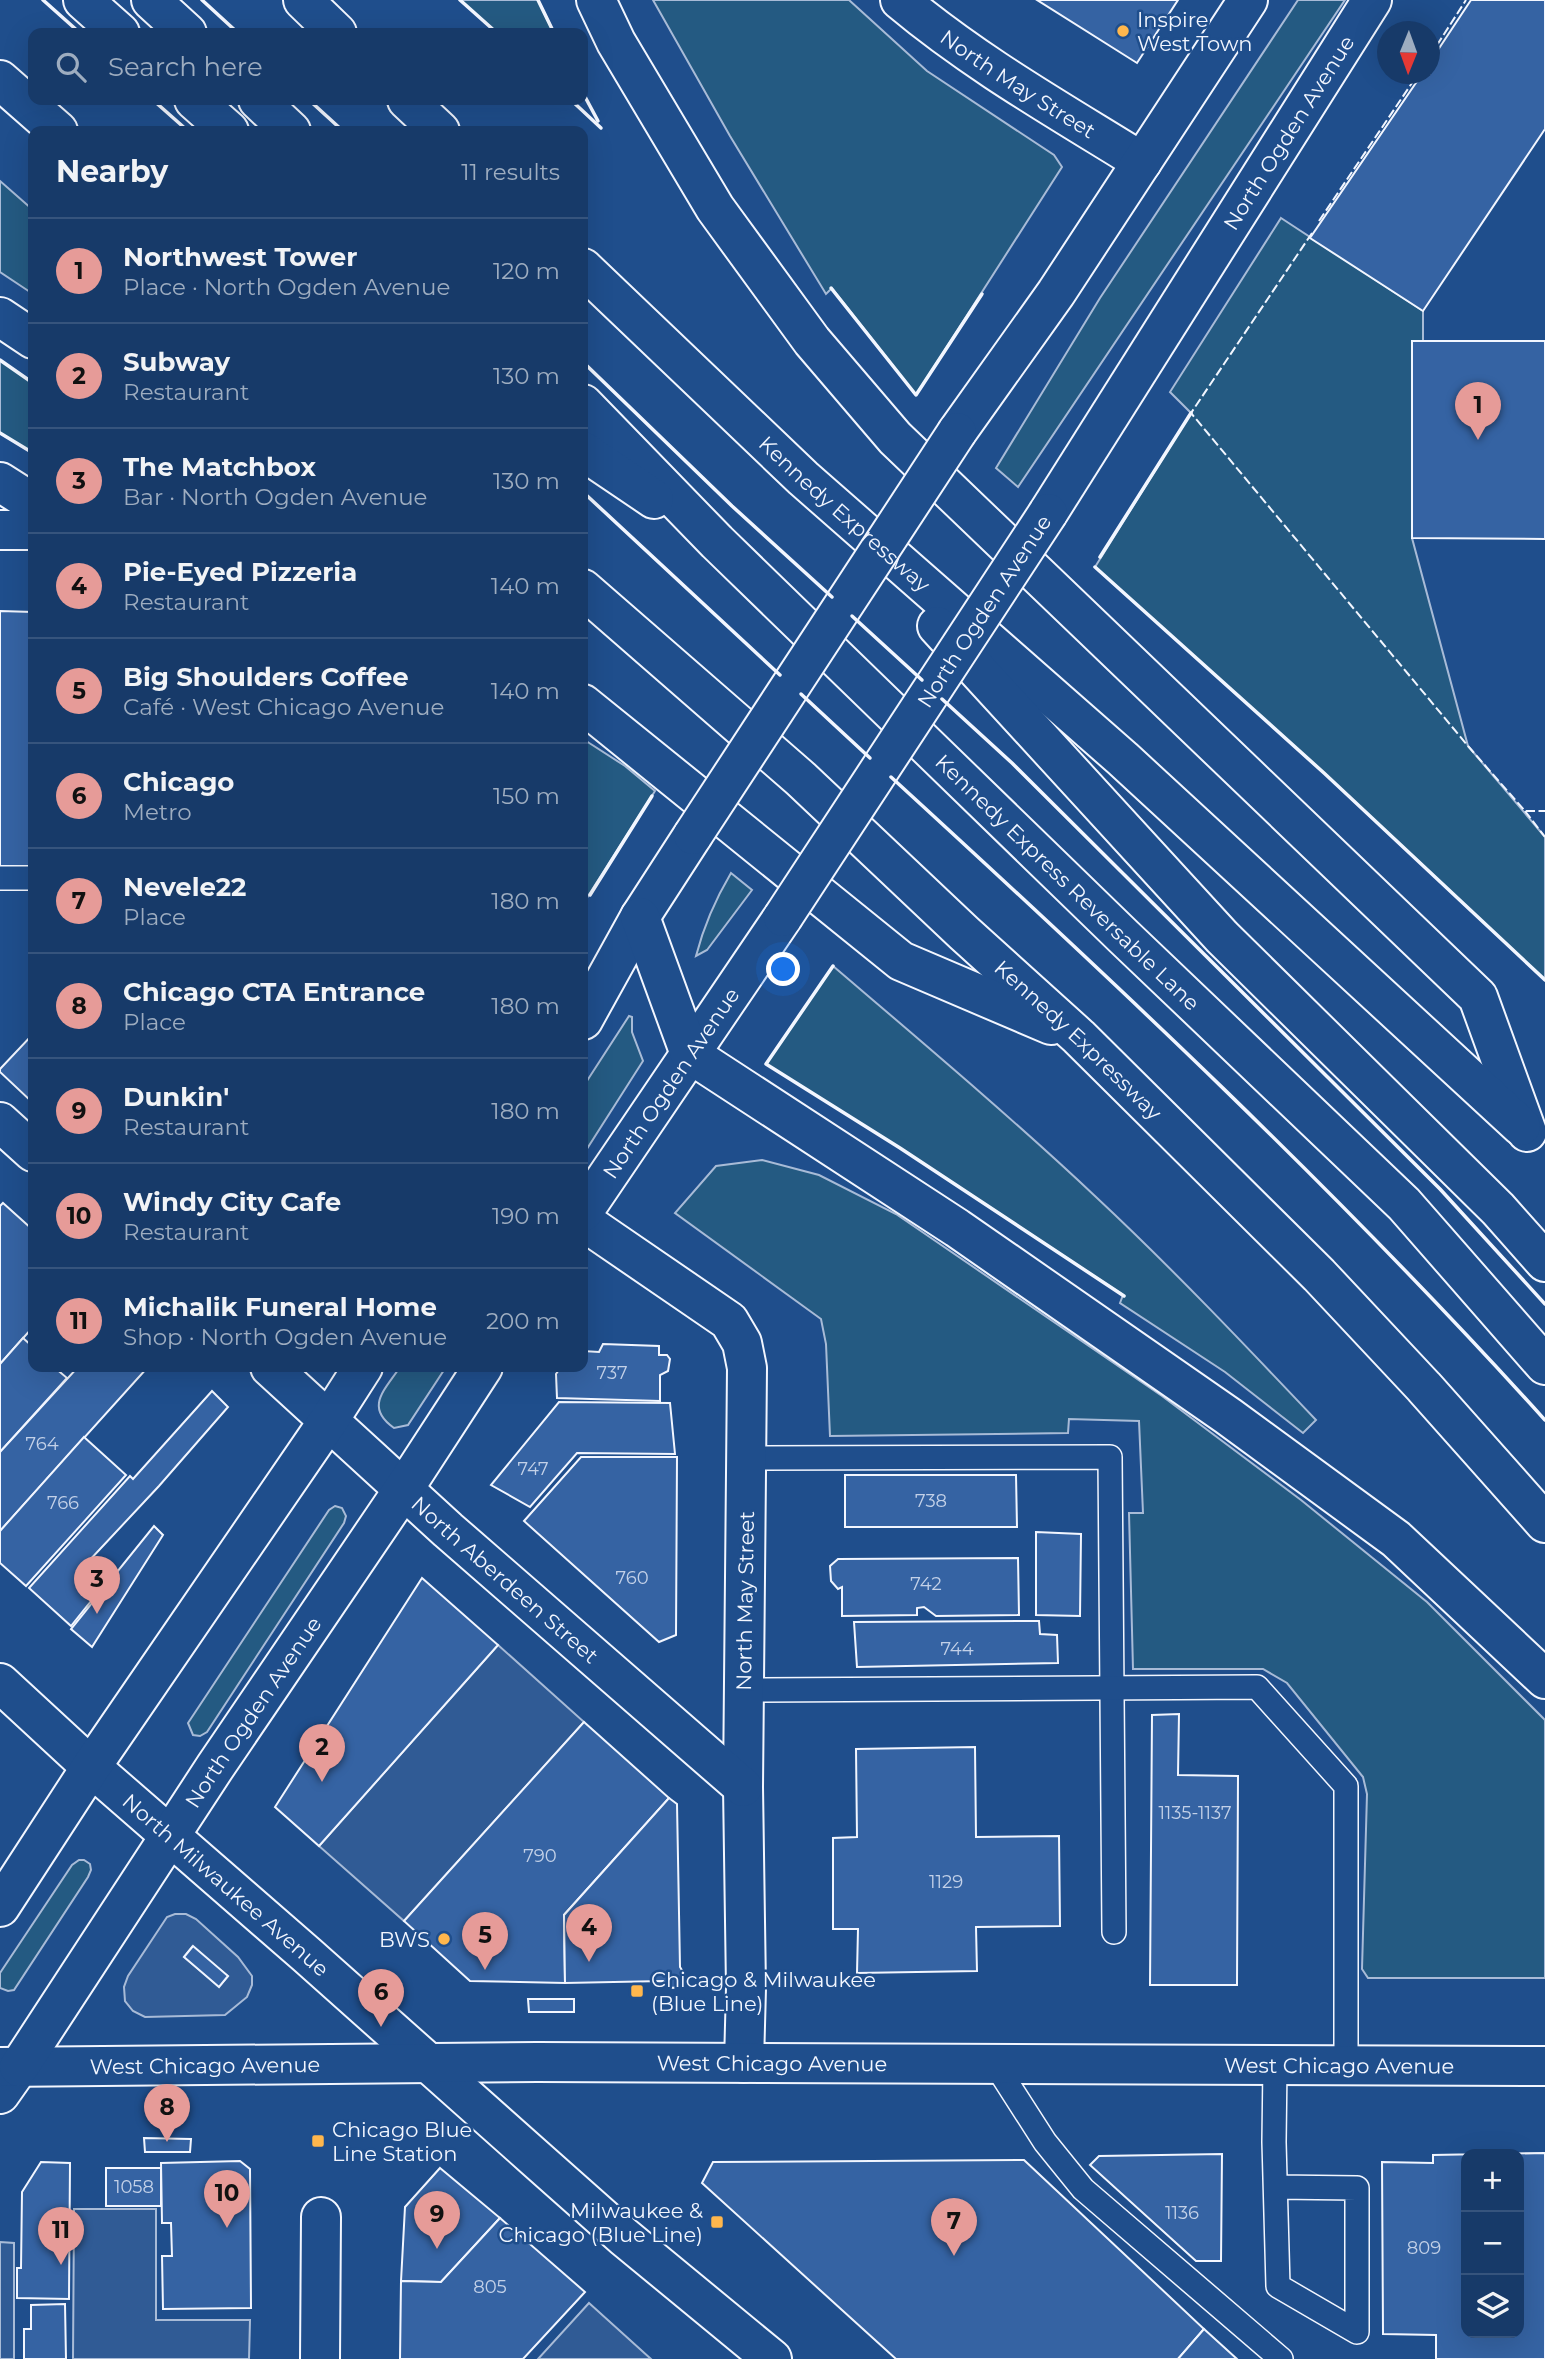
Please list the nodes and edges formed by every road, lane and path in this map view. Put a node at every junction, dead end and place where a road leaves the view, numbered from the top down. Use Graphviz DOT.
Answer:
graph roads {
  1 [pos="83,0"];
  2 [pos="151,0"];
  3 [pos="303,0"];
  4 [pos="596,0"];
  5 [pos="900,0"];
  6 [pos="1248,0"];
  7 [pos="1372,0"];
  8 [pos="114,28"];
  9 [pos="182,28"];
  10 [pos="332,28"];
  11 [pos="0,80"];
  12 [pos="28,105"];
  13 [pos="28,105"];
  14 [pos="200,105"];
  15 [pos="263,105"];
  16 [pos="412,105"];
  17 [pos="52,126"];
  18 [pos="223,126"];
  19 [pos="286,126"];
  20 [pos="435,126"];
  21 [pos="1142,162"];
  22 [pos="588,273"];
  23 [pos="0,317"];
  24 [pos="28,336"];
  25 [pos="588,409"];
  26 [pos="588,454"];
  27 [pos="803,478"];
  28 [pos="0,482"];
  29 [pos="28,500"];
  30 [pos="0,530"];
  31 [pos="28,530"];
  32 [pos="717,542"];
  33 [pos="588,593"];
  34 [pos="588,708"];
  35 [pos="0,878"];
  36 [pos="28,878"];
  37 [pos="640,917"];
  38 [pos="588,1006"];
  39 [pos="1079,1038"];
  40 [pos="690,1054"];
  41 [pos="0,1122"];
  42 [pos="1536,1140"];
  43 [pos="28,1147"];
  44 [pos="588,1205"];
  45 [pos="588,1225"];
  46 [pos="1545,1262"];
  47 [pos="1545,1365"];
  48 [pos="276,1372"];
  49 [pos="360,1372"];
  50 [pos="480,1372"];
  51 [pos="329,1420"];
  52 [pos="747,1458"];
  53 [pos="403,1490"];
  54 [pos="1545,1523"];
  55 [pos="1545,1679"];
  56 [pos="0,1683"];
  57 [pos="1112,1688"];
  58 [pos="744,1690"];
  59 [pos="91,1767"];
  60 [pos="743,1787"];
  61 [pos="170,1837"];
  62 [pos="0,1907"];
  63 [pos="1114,1931"];
  64 [pos="426,2063"];
  65 [pos="744,2063"];
  66 [pos="995,2064"];
  67 [pos="1346,2065"];
  68 [pos="1275,2066"];
  69 [pos="1545,2066"];
  70 [pos="6,2076"];
  71 [pos="1277,2187"];
  72 [pos="321,2217"];
  73 [pos="320,2359"];
  74 [pos="772,2359"];
  75 [pos="1281,2359"];
  1 -- 8 [label="main road"];
  2 -- 9 [label="main road"];
  3 -- 10 [label="main road"];
  4 -- 42 [label="main road"];
  5 -- 21 [label="main road, North May Street"];
  6 -- 21 [label="main road"];
  7 -- 40 [label="main road, North Ogden Avenue, bridge"];
  11 -- 12 [label="main road"];
  13 -- 17 [label="main road"];
  14 -- 18 [label="main road"];
  15 -- 19 [label="main road"];
  16 -- 20 [label="main road"];
  21 -- 37 [label="main road, bridge"];
  22 -- 27 [label="main road, Kennedy Expressway"];
  23 -- 24 [label="main road"];
  25 -- 32 [label="main road, Kennedy Express Reversable Lane"];
  26 -- 32 [label="main road"];
  27 -- 42 [label="main road, Kennedy Expressway"];
  27 -- 46 [label="main road"];
  28 -- 29 [label="main road"];
  30 -- 31 [label="main road"];
  32 -- 47 [label="main road, Kennedy Express Reversable Lane"];
  33 -- 39 [label="main road, Kennedy Expressway"];
  34 -- 39 [label="main road"];
  35 -- 36 [label="lane"];
  37 -- 38 [label="main road"];
  37 -- 40 [label="main road"];
  39 -- 54 [label="main road, Kennedy Expressway"];
  40 -- 44 [label="main road, North Ogden Avenue"];
  40 -- 55 [label="main road"];
  41 -- 43 [label="main road"];
  45 -- 52 [label="main road, North May Street"];
  48 -- 51 [label="main road, North Aberdeen Street"];
  49 -- 51 [label="main road"];
  50 -- 53 [label="main road, North Ogden Avenue"];
  51 -- 53 [label="main road, North Aberdeen Street"];
  51 -- 59 [label="main road"];
  52 -- 57 [label="lane"];
  52 -- 58 [label="main road, North May Street"];
  53 -- 60 [label="main road, North Aberdeen Street"];
  53 -- 61 [label="main road, North Ogden Avenue"];
  56 -- 59 [label="main road, North Milwaukee Avenue"];
  57 -- 58 [label="lane"];
  57 -- 63 [label="lane"];
  57 -- 67 [label="lane"];
  58 -- 60 [label="main road, North May Street"];
  59 -- 61 [label="main road, North Milwaukee Avenue"];
  59 -- 62 [label="main road"];
  60 -- 65 [label="main road, North May Street"];
  61 -- 64 [label="main road, North Milwaukee Avenue"];
  61 -- 70 [label="main road, North Ogden Avenue"];
  64 -- 65 [label="main road, West Chicago Avenue"];
  64 -- 70 [label="main road, West Chicago Avenue"];
  64 -- 74 [label="main road, North Milwaukee Avenue"];
  65 -- 66 [label="main road, West Chicago Avenue"];
  66 -- 68 [label="main road, West Chicago Avenue"];
  66 -- 75 [label="lane"];
  67 -- 68 [label="main road, West Chicago Avenue"];
  67 -- 69 [label="main road, West Chicago Avenue"];
  68 -- 71 [label="lane"];
  71 -- 71 [label="lane"];
  72 -- 73 [label="main road"];
}
